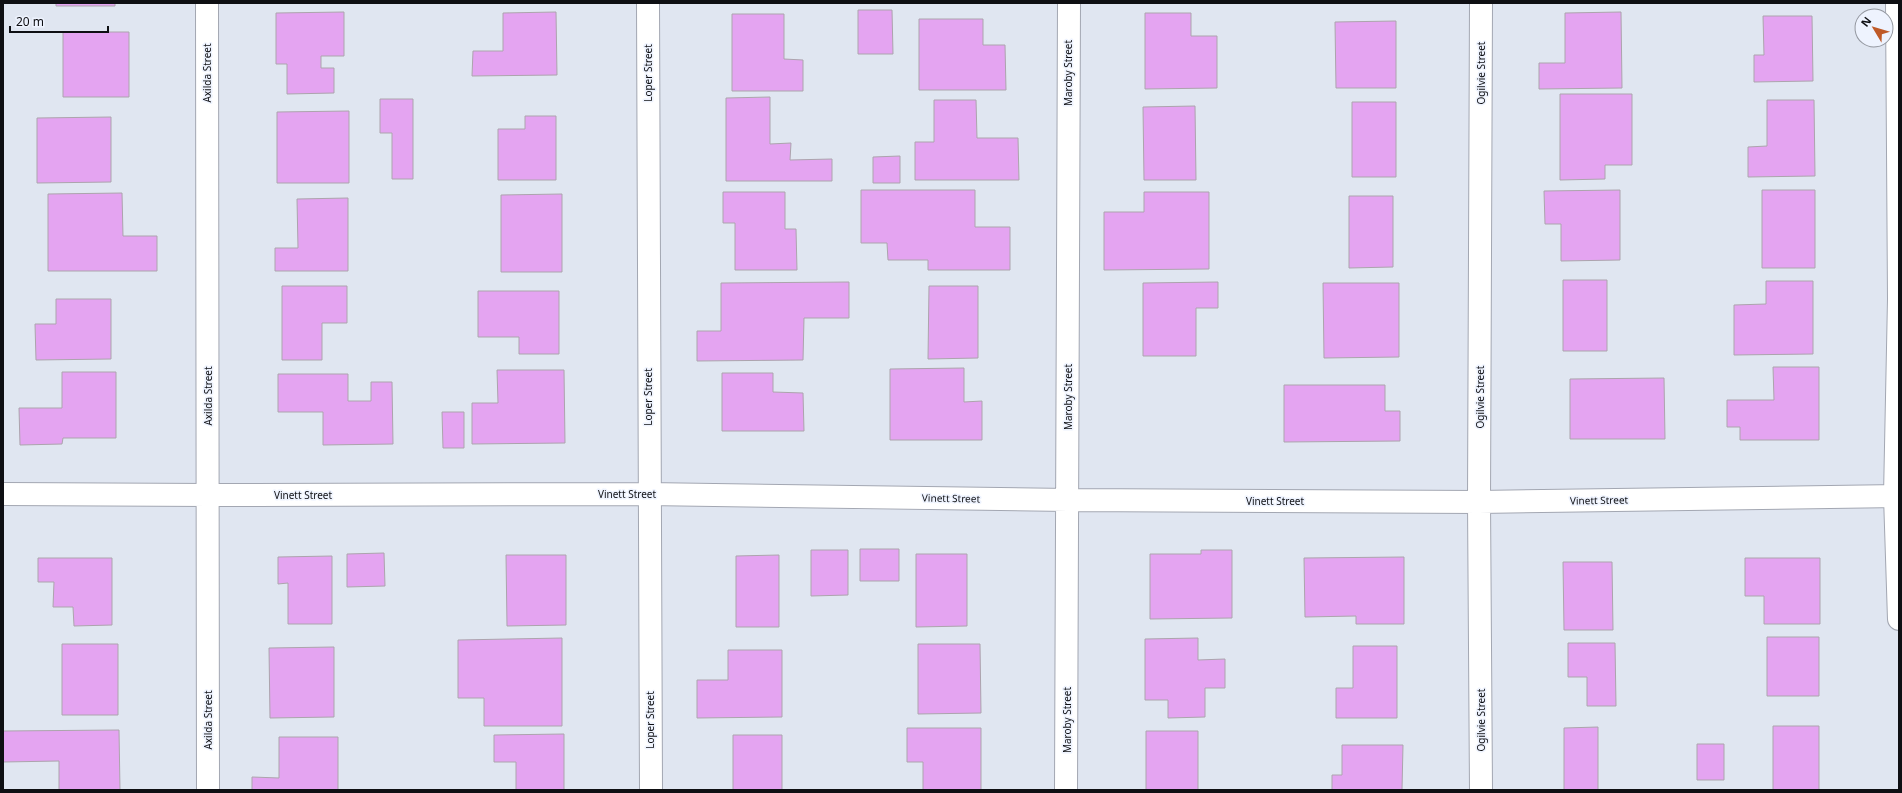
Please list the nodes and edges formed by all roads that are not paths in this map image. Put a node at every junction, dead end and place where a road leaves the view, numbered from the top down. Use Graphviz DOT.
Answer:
graph roads {
  1 [pos="207,3"];
  2 [pos="648,3"];
  3 [pos="1068,3"];
  4 [pos="1481,3"];
  5 [pos="1897,3"];
  6 [pos="3,494"];
  7 [pos="648,494"];
  8 [pos="208,496"];
  9 [pos="1897,496"];
  10 [pos="1068,500"];
  11 [pos="1479,502"];
  12 [pos="1899,619"];
  13 [pos="208,790"];
  14 [pos="650,790"];
  15 [pos="1066,790"];
  16 [pos="1481,790"];
  1 -- 8 [label="street, Axilda Street"];
  2 -- 7 [label="street, Loper Street"];
  3 -- 10 [label="street, Maroby Street"];
  4 -- 11 [label="street, Ogilvie Street"];
  5 -- 9 [label="street"];
  6 -- 8 [label="street, Vinett Street"];
  7 -- 8 [label="street, Vinett Street"];
  7 -- 10 [label="street, Vinett Street"];
  7 -- 14 [label="street, Loper Street"];
  8 -- 13 [label="street, Axilda Street"];
  9 -- 11 [label="street, Vinett Street"];
  9 -- 12 [label="street"];
  10 -- 11 [label="street, Vinett Street"];
  10 -- 15 [label="street, Maroby Street"];
  11 -- 16 [label="street, Ogilvie Street"];
}
